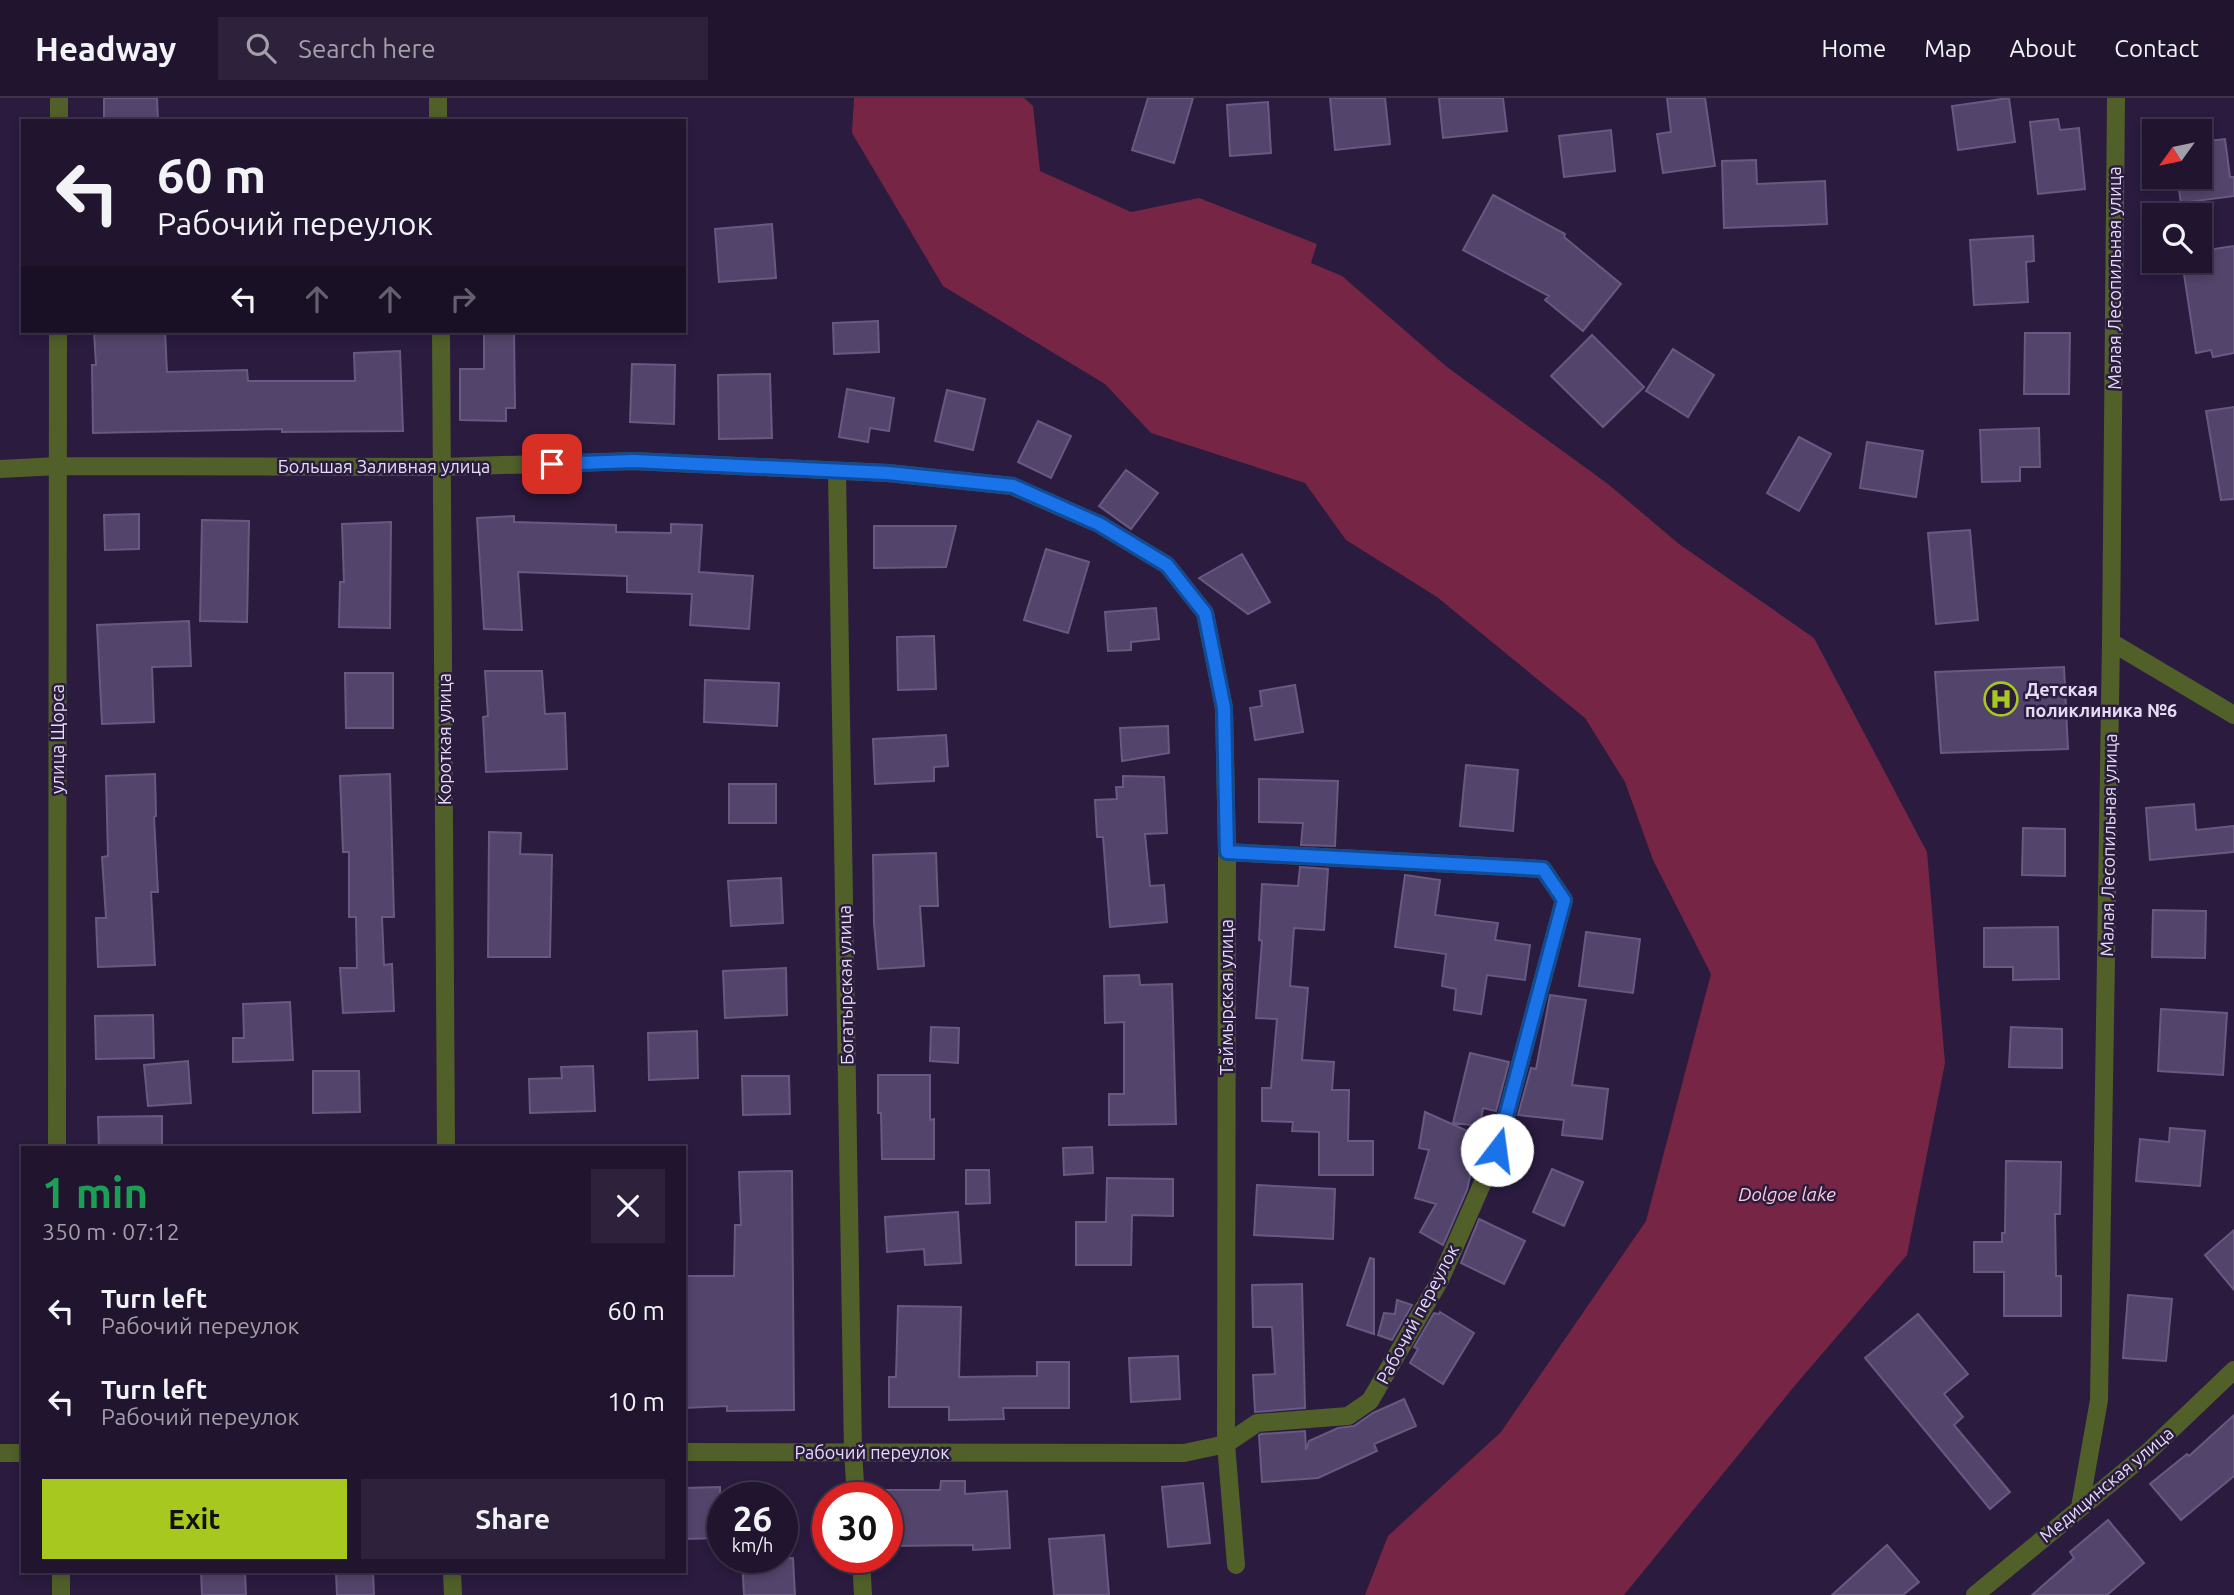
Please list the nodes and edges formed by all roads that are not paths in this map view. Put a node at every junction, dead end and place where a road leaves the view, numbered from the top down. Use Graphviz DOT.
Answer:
graph roads {
  1 [pos="59,98"];
  2 [pos="438,98"];
  3 [pos="2116,98"];
  4 [pos="59,119"];
  5 [pos="438,119"];
  6 [pos="58,333"];
  7 [pos="441,333"];
  8 [pos="58,466"];
  9 [pos="442,467"];
  10 [pos="0,469"];
  11 [pos="837,472"];
  12 [pos="1167,565"];
  13 [pos="2111,642"];
  14 [pos="2234,716"];
  15 [pos="1227,852"];
  16 [pos="57,1146"];
  17 [pos="446,1146"];
  18 [pos="2234,1370"];
  19 [pos="1226,1444"];
  20 [pos="686,1452"];
  21 [pos="853,1452"];
  22 [pos="0,1453"];
  23 [pos="21,1453"];
  24 [pos="855,1482"];
  25 [pos="2080,1507"];
  26 [pos="1236,1565"];
  27 [pos="61,1573"];
  28 [pos="452,1573"];
  29 [pos="861,1573"];
  30 [pos="61,1595"];
  31 [pos="453,1595"];
  32 [pos="863,1595"];
  33 [pos="1975,1595"];
  1 -- 4 [label="street"];
  2 -- 5 [label="street"];
  3 -- 13 [label="street, Малая Лесопильная улица"];
  6 -- 8 [label="street, улица Щорса"];
  7 -- 9 [label="street, Короткая улица"];
  8 -- 9 [label="street, Большая Заливная улица"];
  8 -- 10 [label="street, Большая Заливная улица"];
  8 -- 16 [label="street, улица Щорса"];
  9 -- 11 [label="street, Большая Заливная улица"];
  9 -- 17 [label="street, Короткая улица"];
  11 -- 12 [label="street, Большая Заливная улица"];
  11 -- 21 [label="street, Богатырская улица"];
  12 -- 15 [label="street, Таймырская улица"];
  13 -- 14 [label="street"];
  13 -- 25 [label="street, Малая Лесопильная улица"];
  15 -- 19 [label="street, Таймырская улица"];
  15 -- 19 [label="street, Рабочий переулок"];
  18 -- 25 [label="street, Медицинская улица"];
  19 -- 21 [label="street, Рабочий переулок"];
  19 -- 26 [label="street, Таймырская улица"];
  20 -- 21 [label="street, Рабочий переулок"];
  21 -- 24 [label="street, Богатырская улица"];
  22 -- 23 [label="street"];
  25 -- 33 [label="street, Медицинская улица"];
  27 -- 30 [label="street"];
  28 -- 31 [label="street"];
  29 -- 32 [label="street"];
}
